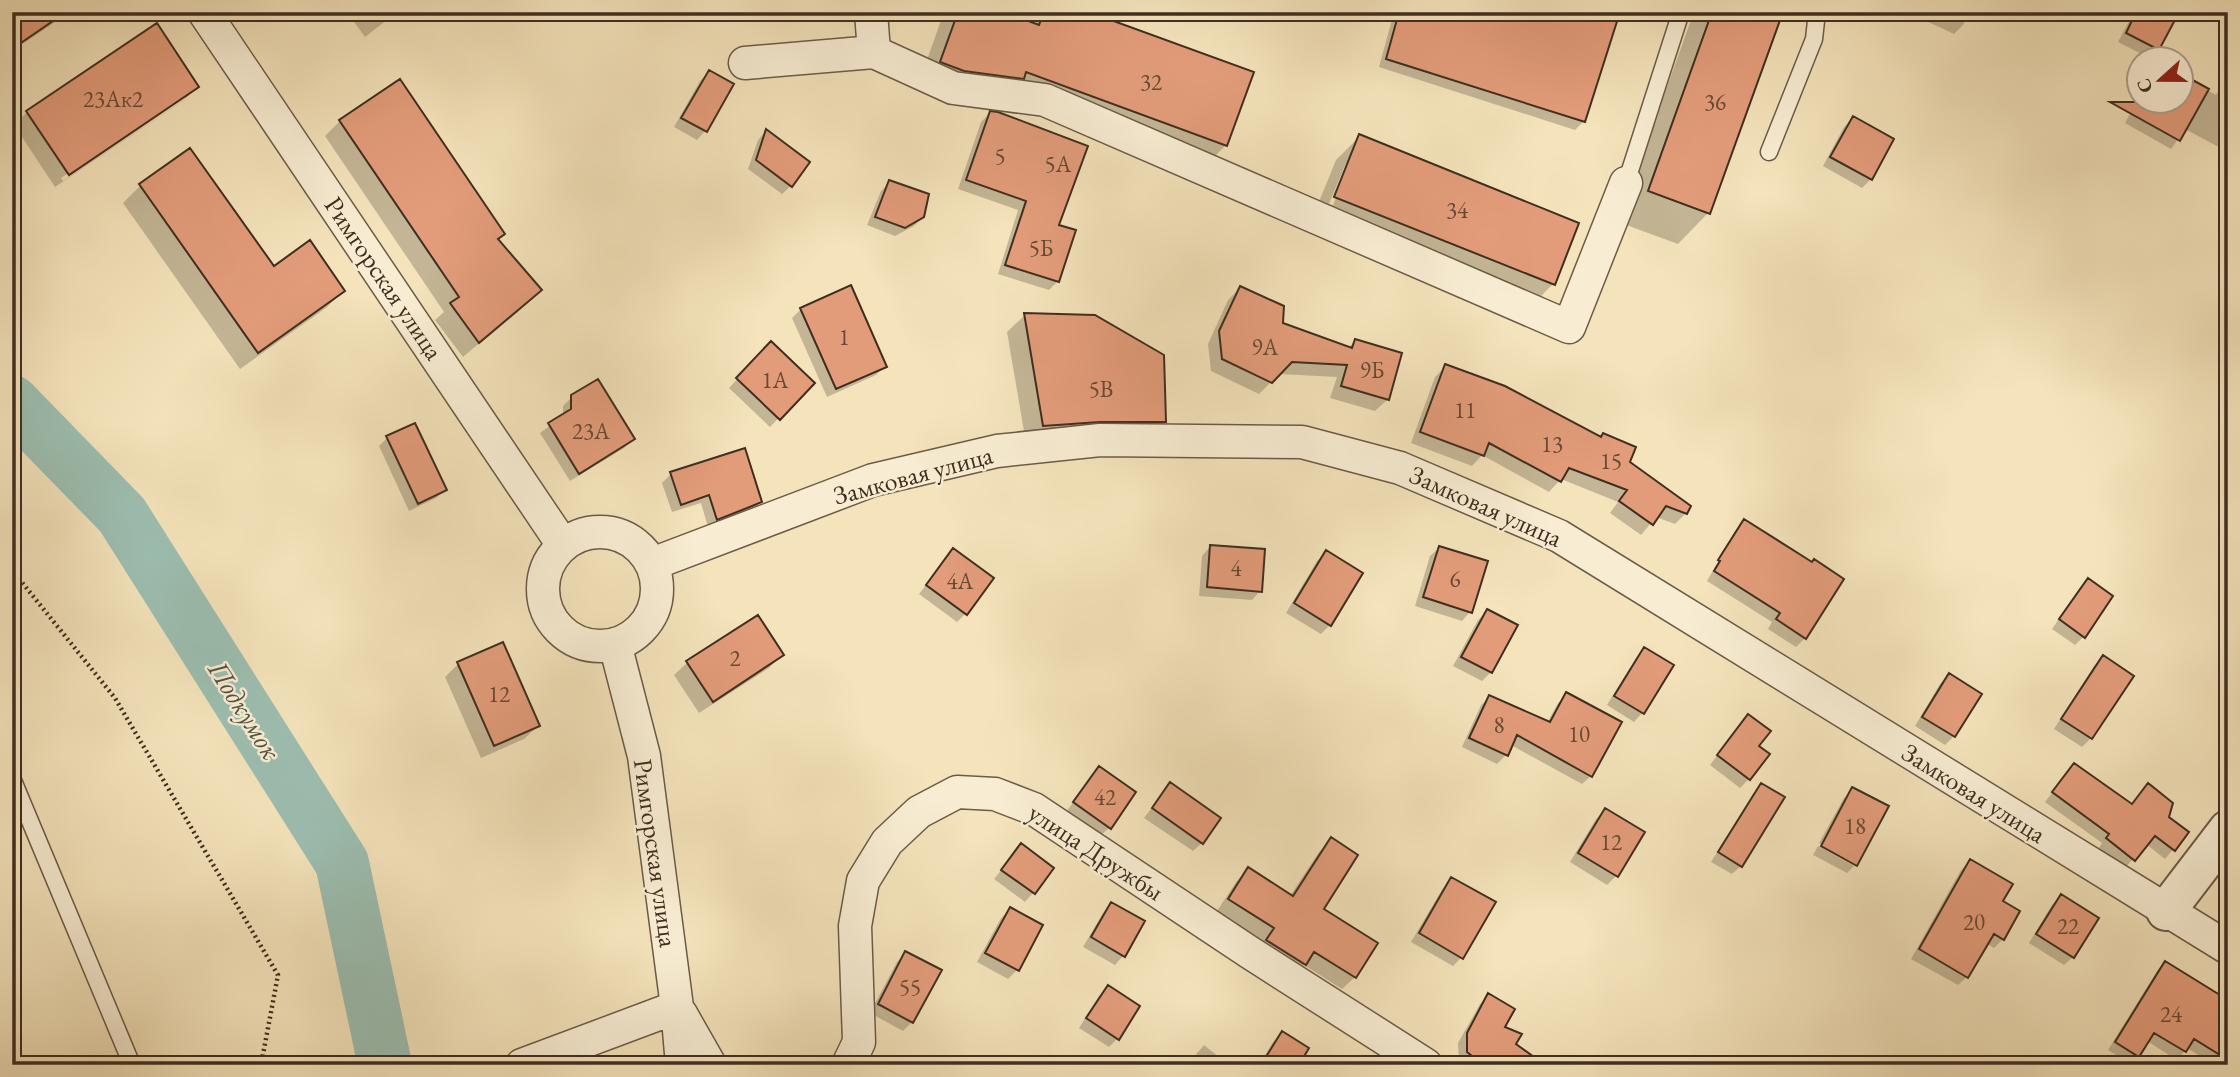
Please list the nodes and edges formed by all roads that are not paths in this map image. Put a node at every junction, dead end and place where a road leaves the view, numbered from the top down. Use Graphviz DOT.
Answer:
graph roads {
  1 [pos="204,12"];
  2 [pos="872,12"];
  3 [pos="1681,12"];
  4 [pos="1817,12"];
  5 [pos="874,52"];
  6 [pos="745,63"];
  7 [pos="1769,152"];
  8 [pos="1626,183"];
  9 [pos="563,545"];
  10 [pos="652,564"];
  11 [pos="615,644"];
  12 [pos="12,778"];
  13 [pos="2228,830"];
  14 [pos="2166,911"];
  15 [pos="2228,948"];
  16 [pos="677,1007"];
  17 [pos="132,1065"];
  18 [pos="522,1065"];
  19 [pos="682,1065"];
  20 [pos="710,1065"];
  21 [pos="848,1065"];
  22 [pos="1426,1065"];
  1 -- 9 [label="street, Римгорская улица"];
  2 -- 5 [label="street"];
  3 -- 8 [label="lane"];
  4 -- 7 [label="lane"];
  5 -- 6 [label="street"];
  5 -- 8 [label="street"];
  9 -- 10 [label="street"];
  9 -- 11 [label="street"];
  10 -- 11 [label="street"];
  10 -- 14 [label="street, Замковая улица"];
  11 -- 16 [label="street, Римгорская улица"];
  12 -- 17 [label="lane"];
  13 -- 14 [label="street"];
  14 -- 15 [label="street, Замковая улица"];
  16 -- 18 [label="street"];
  16 -- 19 [label="street, Римгорская улица"];
  16 -- 20 [label="street"];
  21 -- 22 [label="street, улица Дружбы"];
}
